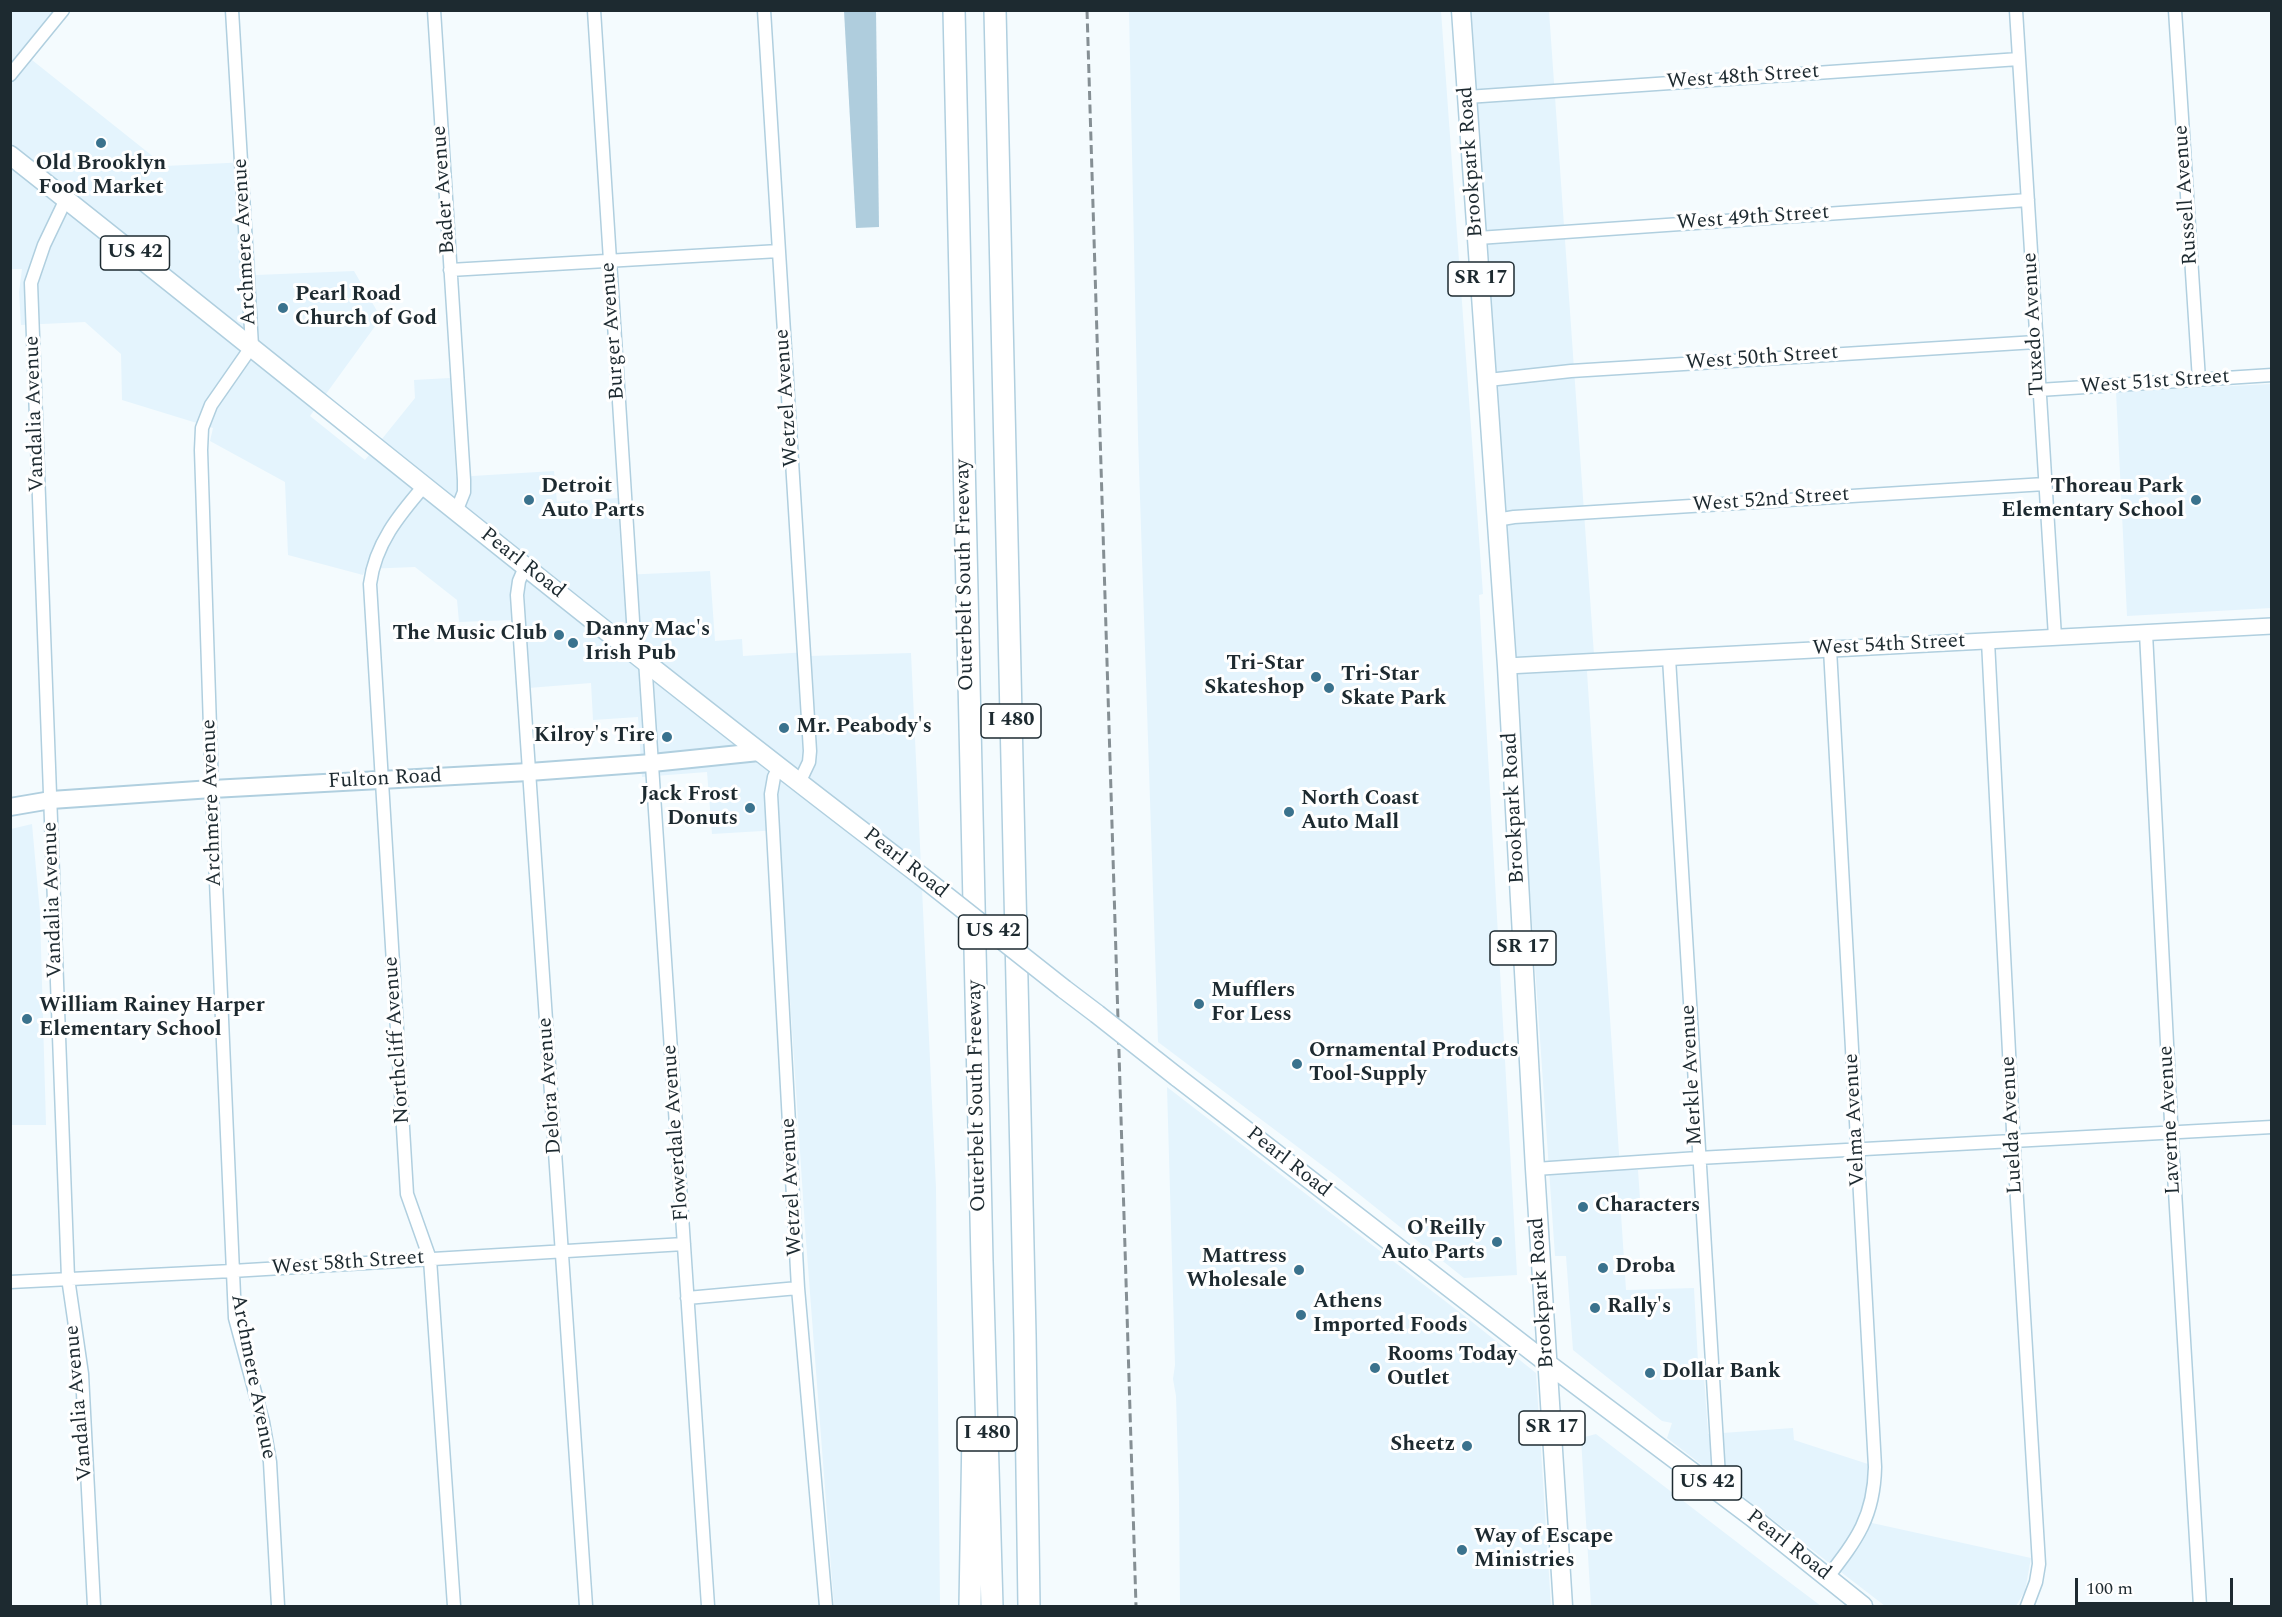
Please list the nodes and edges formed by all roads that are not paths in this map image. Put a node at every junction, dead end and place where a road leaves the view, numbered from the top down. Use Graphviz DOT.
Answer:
graph roads {
  1 [pos="63,10"];
  2 [pos="232,10"];
  3 [pos="434,10"];
  4 [pos="594,10"];
  5 [pos="764,10"];
  6 [pos="954,10"];
  7 [pos="1461,10"];
  8 [pos="2016,10"];
  9 [pos="2175,10"];
  10 [pos="996,15"];
  11 [pos="2019,59"];
  12 [pos="10,75"];
  13 [pos="1467,97"];
  14 [pos="10,155"];
  15 [pos="66,199"];
  16 [pos="2028,200"];
  17 [pos="1478,238"];
  18 [pos="779,251"];
  19 [pos="610,261"];
  20 [pos="450,270"];
  21 [pos="2036,342"];
  22 [pos="252,346"];
  23 [pos="2271,375"];
  24 [pos="1488,380"];
  25 [pos="2199,380"];
  26 [pos="2039,390"];
  27 [pos="2045,484"];
  28 [pos="424,486"];
  29 [pos="456,512"];
  30 [pos="1496,520"];
  31 [pos="525,567"];
  32 [pos="2271,626"];
  33 [pos="2146,633"];
  34 [pos="2055,637"];
  35 [pos="1988,641"];
  36 [pos="1830,650"];
  37 [pos="640,656"];
  38 [pos="1669,658"];
  39 [pos="1507,666"];
  40 [pos="759,752"];
  41 [pos="652,763"];
  42 [pos="779,767"];
  43 [pos="529,772"];
  44 [pos="382,781"];
  45 [pos="799,783"];
  46 [pos="212,789"];
  47 [pos="51,800"];
  48 [pos="10,807"];
  49 [pos="2271,1127"];
  50 [pos="2172,1133"];
  51 [pos="2014,1142"];
  52 [pos="1857,1151"];
  53 [pos="1698,1158"];
  54 [pos="1535,1169"];
  55 [pos="684,1244"];
  56 [pos="563,1252"];
  57 [pos="430,1259"];
  58 [pos="982,1261"];
  59 [pos="232,1271"];
  60 [pos="68,1278"];
  61 [pos="10,1282"];
  62 [pos="798,1288"];
  63 [pos="687,1298"];
  64 [pos="1547,1363"];
  65 [pos="1720,1493"];
  66 [pos="1827,1578"];
  67 [pos="94,1606"];
  68 [pos="278,1606"];
  69 [pos="454,1606"];
  70 [pos="586,1606"];
  71 [pos="708,1606"];
  72 [pos="826,1606"];
  73 [pos="970,1606"];
  74 [pos="992,1606"];
  75 [pos="1029,1606"];
  76 [pos="1563,1606"];
  77 [pos="1863,1606"];
  78 [pos="2027,1606"];
  79 [pos="2200,1606"];
  1 -- 12 [label="street"];
  2 -- 22 [label="street, Archmere Avenue"];
  3 -- 20 [label="street, Bader Avenue"];
  4 -- 19 [label="street, Burger Avenue"];
  5 -- 18 [label="street, Wetzel Avenue"];
  6 -- 58 [label="highway, Outerbelt South Freeway / I 480"];
  7 -- 13 [label="main road, Brookpark Road / SR 17"];
  8 -- 11 [label="street, Tuxedo Avenue"];
  9 -- 25 [label="street, Russell Avenue"];
  10 -- 75 [label="highway, Outerbelt South Freeway / I 480"];
  11 -- 13 [label="street, West 48th Street"];
  11 -- 16 [label="street, Tuxedo Avenue"];
  13 -- 17 [label="main road, Brookpark Road / SR 17"];
  14 -- 15 [label="main road, Pearl Road / US 42"];
  15 -- 22 [label="main road, Pearl Road / US 42"];
  15 -- 47 [label="street, Vandalia Avenue"];
  16 -- 17 [label="street, West 49th Street"];
  16 -- 21 [label="street, Tuxedo Avenue"];
  17 -- 24 [label="main road, Brookpark Road / SR 17"];
  18 -- 19 [label="street"];
  18 -- 45 [label="street, Wetzel Avenue"];
  19 -- 20 [label="street"];
  19 -- 37 [label="street, Burger Avenue"];
  20 -- 29 [label="street, Bader Avenue"];
  21 -- 24 [label="street, West 50th Street"];
  21 -- 26 [label="street, Tuxedo Avenue"];
  22 -- 28 [label="main road, Pearl Road / US 42"];
  22 -- 46 [label="street, Archmere Avenue"];
  23 -- 25 [label="street, West 51st Street"];
  24 -- 30 [label="main road, Brookpark Road / SR 17"];
  25 -- 26 [label="street, West 51st Street"];
  26 -- 27 [label="street, Tuxedo Avenue"];
  27 -- 30 [label="street, West 52nd Street"];
  27 -- 34 [label="street, Tuxedo Avenue"];
  28 -- 29 [label="main road, Pearl Road / US 42"];
  28 -- 44 [label="street, Northcliff Avenue"];
  29 -- 31 [label="main road, Pearl Road / US 42"];
  30 -- 39 [label="main road, Brookpark Road / SR 17"];
  31 -- 37 [label="main road, Pearl Road / US 42"];
  31 -- 43 [label="street, Delora Avenue"];
  32 -- 33 [label="street, West 54th Street"];
  33 -- 34 [label="street, West 54th Street"];
  33 -- 50 [label="street, Laverne Avenue"];
  34 -- 35 [label="street, West 54th Street"];
  35 -- 36 [label="street, West 54th Street"];
  35 -- 51 [label="street, Luelda Avenue"];
  36 -- 38 [label="street, West 54th Street"];
  36 -- 52 [label="street, Velma Avenue"];
  37 -- 40 [label="main road, Pearl Road / US 42"];
  37 -- 41 [label="street, Flowerdale Avenue"];
  38 -- 39 [label="street, West 54th Street"];
  38 -- 53 [label="street, Merkle Avenue"];
  39 -- 54 [label="main road, Brookpark Road / SR 17"];
  40 -- 41 [label="main road, Fulton Road"];
  40 -- 42 [label="main road, Pearl Road / US 42"];
  41 -- 43 [label="main road, Fulton Road"];
  41 -- 55 [label="street, Flowerdale Avenue"];
  42 -- 45 [label="main road, Pearl Road / US 42"];
  42 -- 62 [label="street, Wetzel Avenue"];
  43 -- 44 [label="main road, Fulton Road"];
  43 -- 56 [label="street, Delora Avenue"];
  44 -- 46 [label="main road, Fulton Road"];
  44 -- 57 [label="street, Northcliff Avenue"];
  45 -- 64 [label="main road, Pearl Road / US 42, bridge"];
  46 -- 47 [label="main road, Fulton Road"];
  46 -- 59 [label="street, Archmere Avenue"];
  47 -- 48 [label="main road, Fulton Road"];
  47 -- 60 [label="street, Vandalia Avenue"];
  49 -- 50 [label="street"];
  50 -- 51 [label="street"];
  50 -- 79 [label="street, Laverne Avenue"];
  51 -- 52 [label="street"];
  51 -- 78 [label="street, Luelda Avenue"];
  52 -- 53 [label="street"];
  52 -- 66 [label="street, Velma Avenue"];
  53 -- 54 [label="street"];
  53 -- 65 [label="street, Merkle Avenue"];
  54 -- 64 [label="main road, Brookpark Road / SR 17"];
  55 -- 56 [label="street, West 58th Street"];
  55 -- 63 [label="street, Flowerdale Avenue"];
  56 -- 57 [label="street, West 58th Street"];
  56 -- 70 [label="street, Delora Avenue"];
  57 -- 59 [label="street, West 58th Street"];
  57 -- 69 [label="street, Northcliff Avenue"];
  58 -- 73 [label="highway"];
  58 -- 74 [label="highway, Outerbelt South Freeway / I 480"];
  59 -- 60 [label="street, West 58th Street"];
  59 -- 68 [label="street, Archmere Avenue"];
  60 -- 61 [label="street, West 58th Street"];
  60 -- 67 [label="street, Vandalia Avenue"];
  62 -- 63 [label="street"];
  62 -- 72 [label="street, Wetzel Avenue"];
  63 -- 71 [label="street, Flowerdale Avenue"];
  64 -- 65 [label="main road, Pearl Road / US 42"];
  64 -- 76 [label="main road, Brookpark Road / SR 17"];
  65 -- 66 [label="main road, Pearl Road / US 42"];
  66 -- 77 [label="main road, Pearl Road / US 42"];
}
